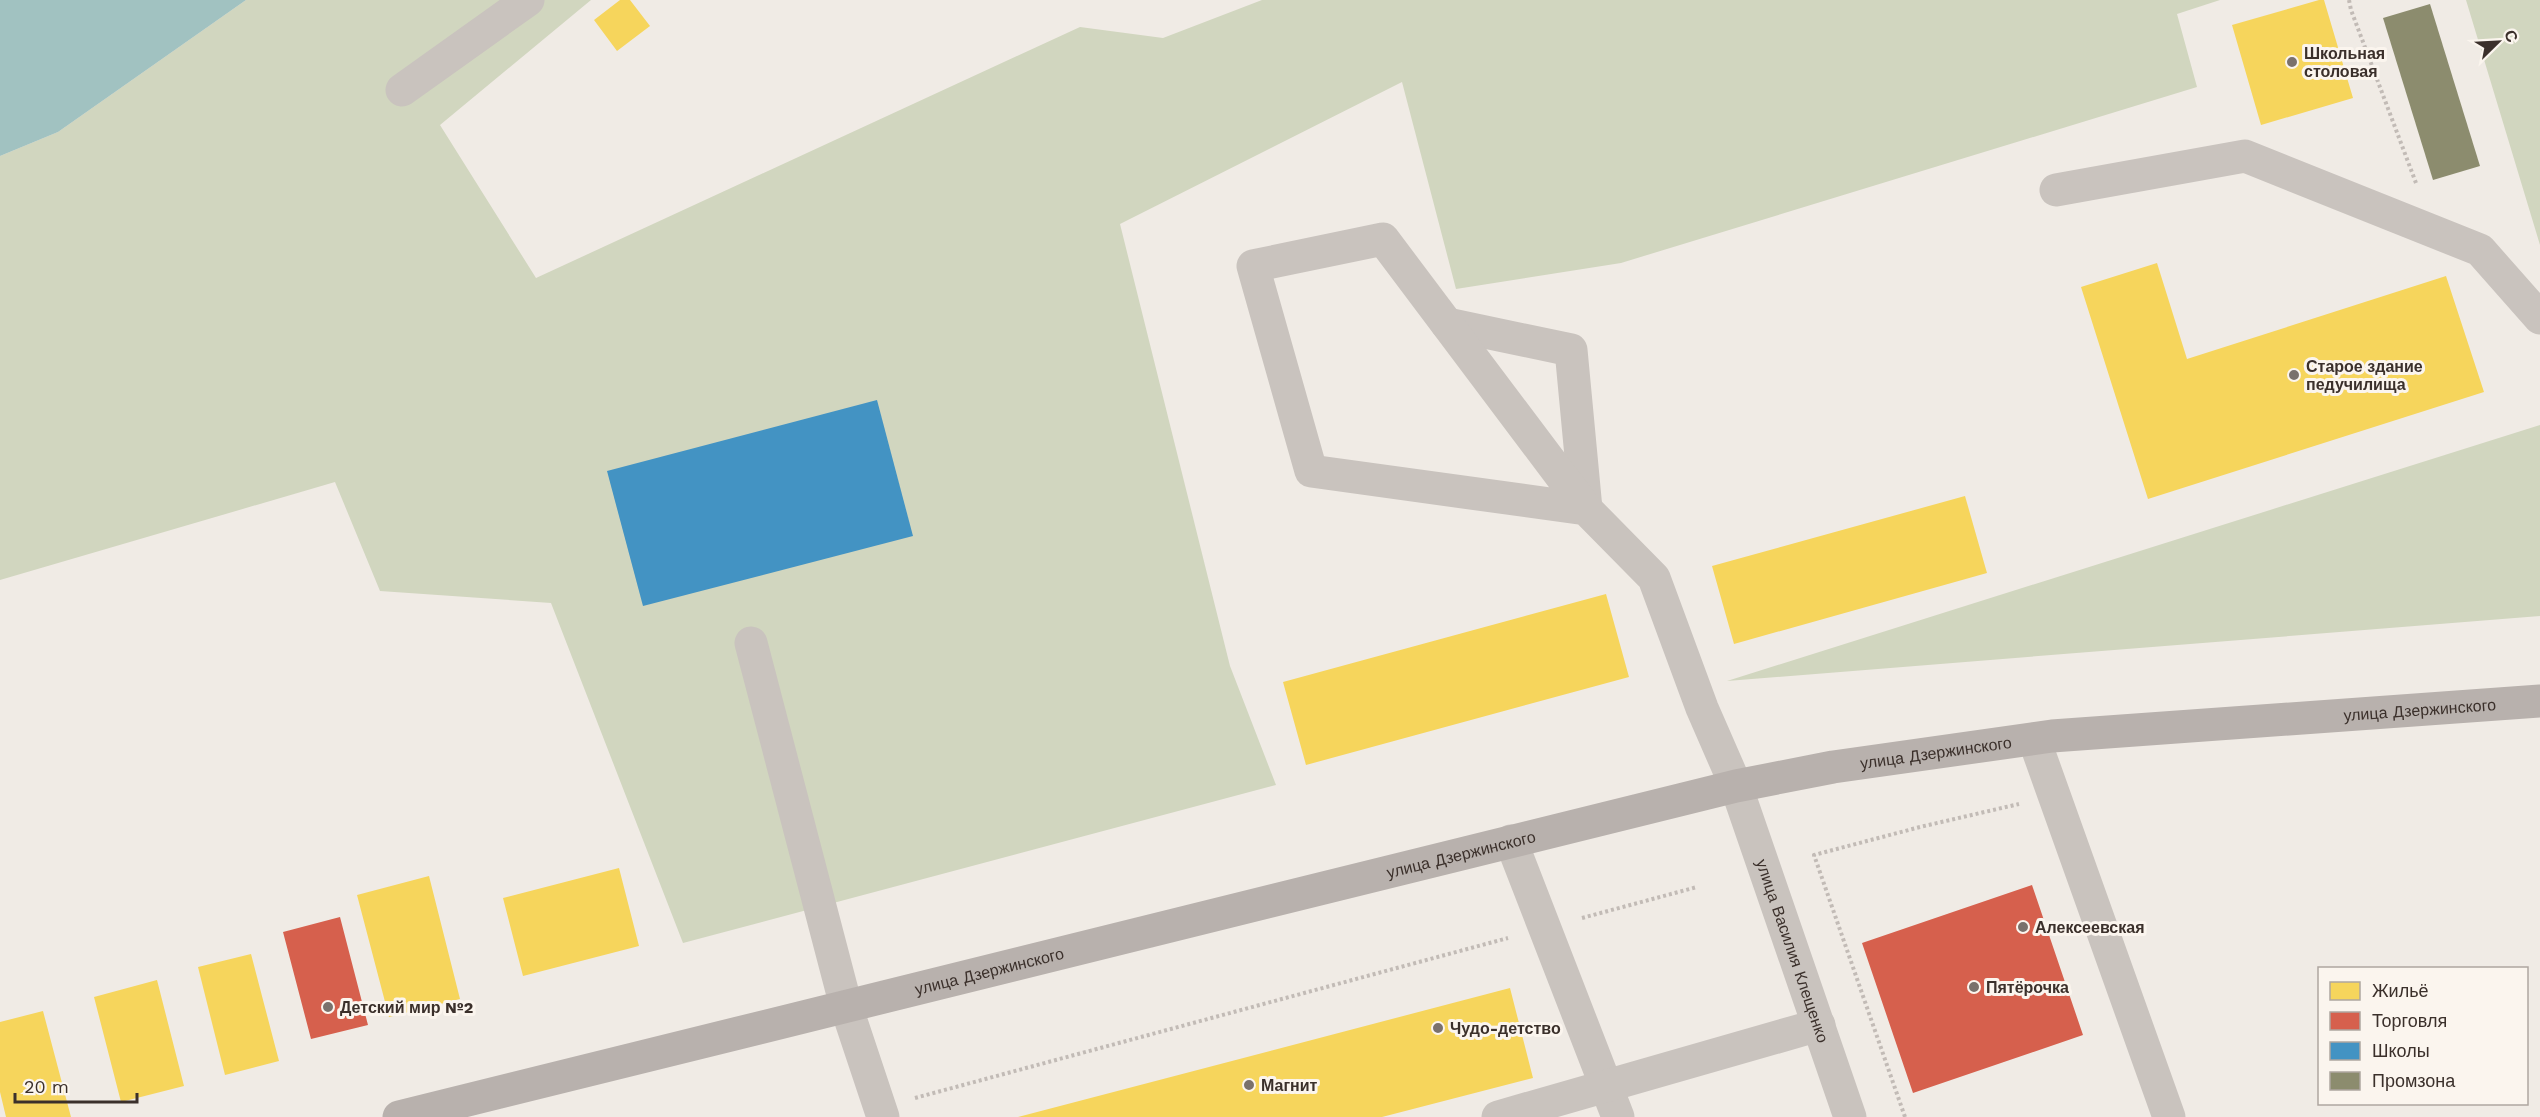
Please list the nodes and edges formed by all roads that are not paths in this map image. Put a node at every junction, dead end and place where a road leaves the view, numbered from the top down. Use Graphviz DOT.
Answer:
graph roads {
  1 [pos="528,0"];
  2 [pos="402,90"];
  3 [pos="2056,190"];
  4 [pos="2540,318"];
  5 [pos="1447,324"];
  6 [pos="1586,509"];
  7 [pos="752,643"];
  8 [pos="2540,701"];
  9 [pos="2034,739"];
  10 [pos="1736,786"];
  11 [pos="1511,841"];
  12 [pos="846,1005"];
  13 [pos="1819,1025"];
  14 [pos="1605,1086"];
  15 [pos="882,1112"];
  16 [pos="413,1115"];
  17 [pos="1498,1117"];
  18 [pos="1618,1117"];
  19 [pos="1850,1117"];
  20 [pos="2169,1117"];
  1 -- 2 [label="street"];
  3 -- 4 [label="street"];
  5 -- 6 [label="street, улица Василия Клещенко"];
  5 -- 6 [label="street"];
  5 -- 6 [label="street, улица Василия Клещенко"];
  6 -- 10 [label="street, улица Василия Клещенко"];
  7 -- 12 [label="street"];
  8 -- 9 [label="main road, улица Дзержинского"];
  9 -- 10 [label="main road, улица Дзержинского"];
  9 -- 20 [label="street"];
  10 -- 11 [label="main road, улица Дзержинского"];
  10 -- 13 [label="street, улица Василия Клещенко"];
  11 -- 12 [label="main road, улица Дзержинского"];
  11 -- 14 [label="street"];
  12 -- 15 [label="street"];
  12 -- 16 [label="main road, улица Дзержинского"];
  13 -- 14 [label="street"];
  13 -- 19 [label="street, улица Василия Клещенко"];
  14 -- 17 [label="street"];
  14 -- 18 [label="street"];
}
